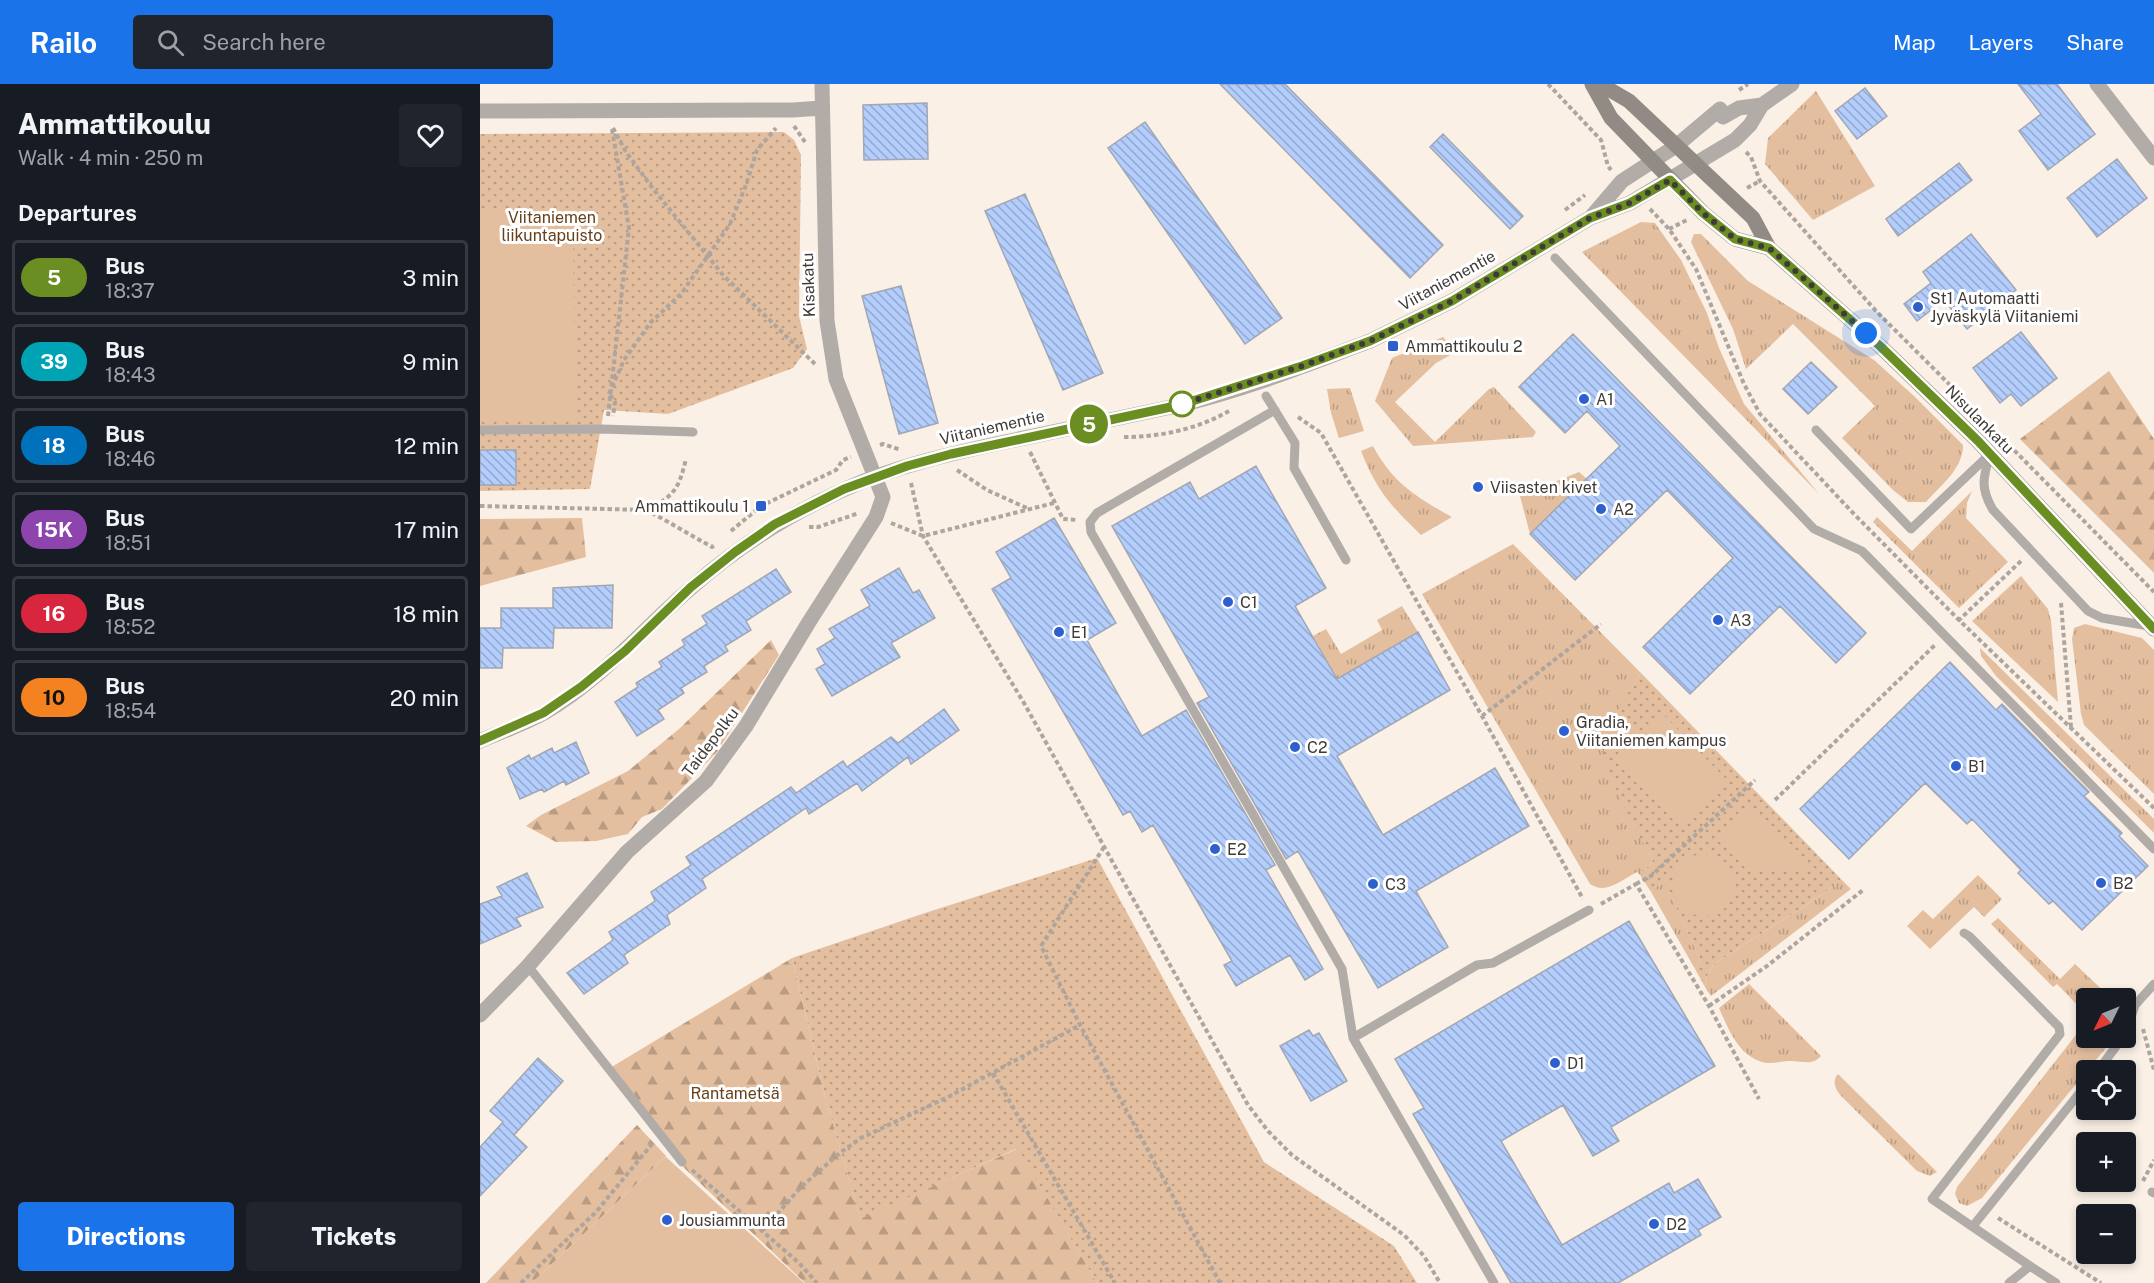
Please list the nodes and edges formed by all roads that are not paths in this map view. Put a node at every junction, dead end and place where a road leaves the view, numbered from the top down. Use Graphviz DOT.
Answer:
graph roads {
  1 [pos="822,84"];
  2 [pos="1592,84"];
  3 [pos="1600,84"];
  4 [pos="1792,84"];
  5 [pos="2097,84"];
  6 [pos="1762,105"];
  7 [pos="822,108"];
  8 [pos="480,111"];
  9 [pos="1676,146"];
  10 [pos="2154,158"];
  11 [pos="1652,161"];
  12 [pos="1695,164"];
  13 [pos="1670,180"];
  14 [pos="1590,218"];
  15 [pos="1769,248"];
  16 [pos="1555,258"];
  17 [pos="1266,396"];
  18 [pos="1275,410"];
  19 [pos="480,430"];
  20 [pos="1816,430"];
  21 [pos="693,432"];
  22 [pos="1990,454"];
  23 [pos="876,477"];
  24 [pos="1346,560"];
  25 [pos="2153,628"];
  26 [pos="480,741"];
  27 [pos="2154,849"];
  28 [pos="1589,910"];
  29 [pos="1964,933"];
  30 [pos="528,966"];
  31 [pos="2154,984"];
  32 [pos="2136,1004"];
  33 [pos="480,1015"];
  34 [pos="1353,1038"];
  35 [pos="2076,1098"];
  36 [pos="682,1162"];
  37 [pos="1973,1226"];
  38 [pos="2030,1266"];
  39 [pos="1494,1283"];
  40 [pos="2009,1283"];
  41 [pos="2056,1283"];
  1 -- 7 [label="street, Kisakatu"];
  2 -- 11 [label="main road, Nisulankatu"];
  3 -- 9 [label="main road, Nisulankatu"];
  4 -- 6 [label="street"];
  5 -- 10 [label="street"];
  6 -- 9 [label="street, Viitaniementie"];
  6 -- 12 [label="street, Viitaniementie"];
  7 -- 8 [label="street"];
  7 -- 23 [label="street, Kisakatu"];
  9 -- 11 [label="street, Viitaniementie"];
  9 -- 12 [label="main road, Nisulankatu"];
  11 -- 13 [label="main road, Nisulankatu"];
  11 -- 14 [label="street, Viitaniementie"];
  12 -- 13 [label="street, Viitaniementie"];
  12 -- 15 [label="main road, Nisulankatu"];
  13 -- 14 [label="street, Viitaniementie"];
  13 -- 15 [label="main road, Nisulankatu"];
  14 -- 23 [label="street, Viitaniementie"];
  15 -- 22 [label="main road, Nisulankatu"];
  16 -- 27 [label="lane"];
  17 -- 18 [label="lane"];
  18 -- 24 [label="lane"];
  18 -- 34 [label="lane"];
  19 -- 21 [label="lane"];
  20 -- 22 [label="lane"];
  22 -- 25 [label="main road, Nisulankatu"];
  22 -- 25 [label="lane"];
  23 -- 26 [label="street, Viitaniementie"];
  23 -- 30 [label="street, Taidepolku"];
  28 -- 34 [label="lane"];
  29 -- 37 [label="lane"];
  30 -- 33 [label="street, Taidepolku"];
  30 -- 36 [label="lane"];
  31 -- 32 [label="lane"];
  34 -- 39 [label="lane"];
  35 -- 37 [label="lane"];
  37 -- 38 [label="lane"];
  38 -- 40 [label="lane"];
  38 -- 41 [label="lane"];
}
